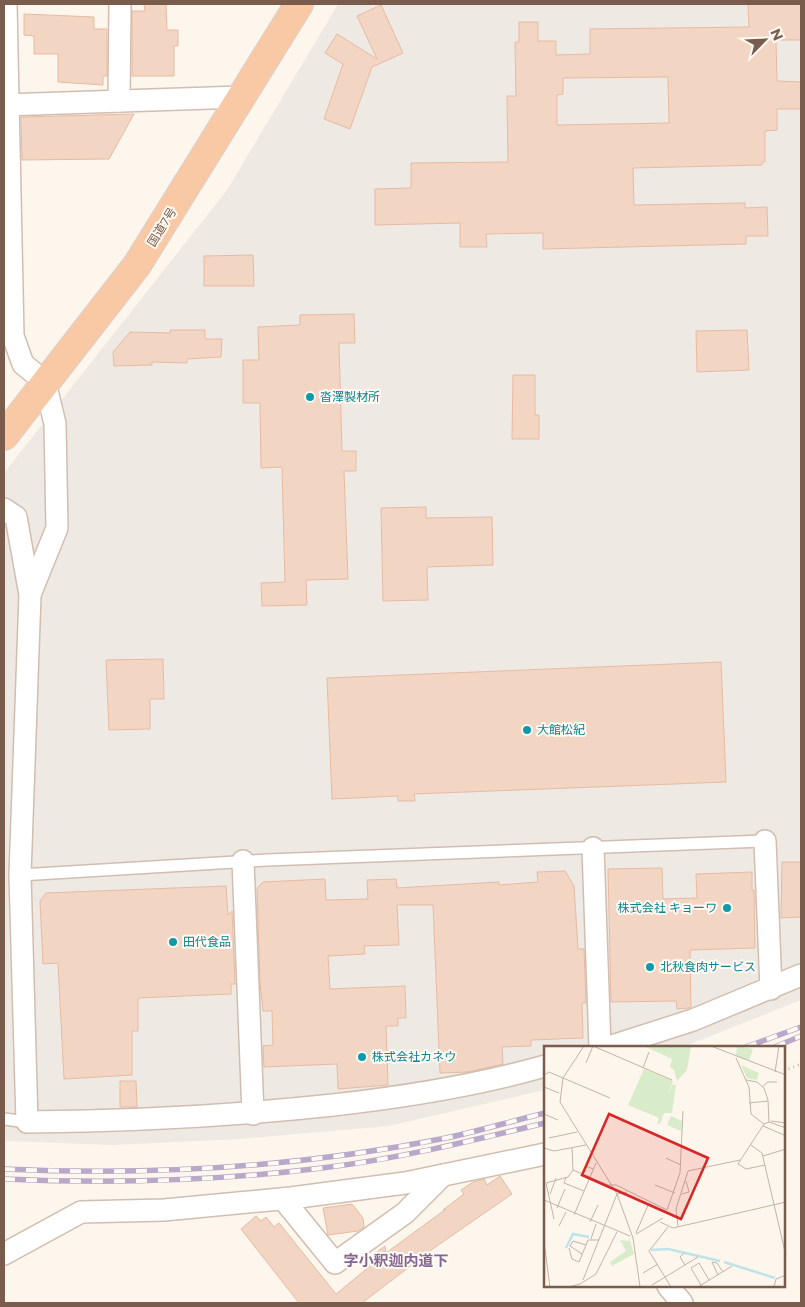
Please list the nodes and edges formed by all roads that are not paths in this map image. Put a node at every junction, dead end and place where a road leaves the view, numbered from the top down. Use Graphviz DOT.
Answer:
graph roads {
  1 [pos="6,4"];
  2 [pos="120,4"];
  3 [pos="298,4"];
  4 [pos="240,97"];
  5 [pos="119,101"];
  6 [pos="5,105"];
  7 [pos="45,382"];
  8 [pos="4,436"];
  9 [pos="4,509"];
  10 [pos="30,595"];
  11 [pos="766,841"];
  12 [pos="593,848"];
  13 [pos="242,861"];
  14 [pos="12,876"];
  15 [pos="801,976"];
  16 [pos="772,989"];
  17 [pos="600,1046"];
  18 [pos="612,1046"];
  19 [pos="544,1066"];
  20 [pos="253,1114"];
  21 [pos="4,1119"];
  22 [pos="28,1122"];
  23 [pos="544,1154"];
  24 [pos="443,1175"];
  25 [pos="283,1199"];
  26 [pos="4,1254"];
  27 [pos="669,1287"];
  28 [pos="682,1303"];
  1 -- 6 [label="street"];
  2 -- 5 [label="street"];
  3 -- 4 [label="highway, 国道7号"];
  4 -- 5 [label="street"];
  4 -- 7 [label="highway, 国道7号"];
  5 -- 6 [label="street"];
  6 -- 7 [label="street"];
  7 -- 8 [label="highway, 国道7号"];
  7 -- 10 [label="street"];
  9 -- 10 [label="street"];
  10 -- 14 [label="street"];
  11 -- 12 [label="lane"];
  11 -- 16 [label="street"];
  12 -- 13 [label="lane"];
  12 -- 17 [label="street"];
  13 -- 14 [label="lane"];
  13 -- 20 [label="street"];
  14 -- 22 [label="street"];
  15 -- 16 [label="street"];
  16 -- 18 [label="street"];
  19 -- 20 [label="street"];
  20 -- 22 [label="street"];
  21 -- 22 [label="lane"];
  23 -- 24 [label="street"];
  24 -- 25 [label="street"];
  24 -- 25 [label="street"];
  25 -- 26 [label="street"];
  27 -- 28 [label="street"];
}
